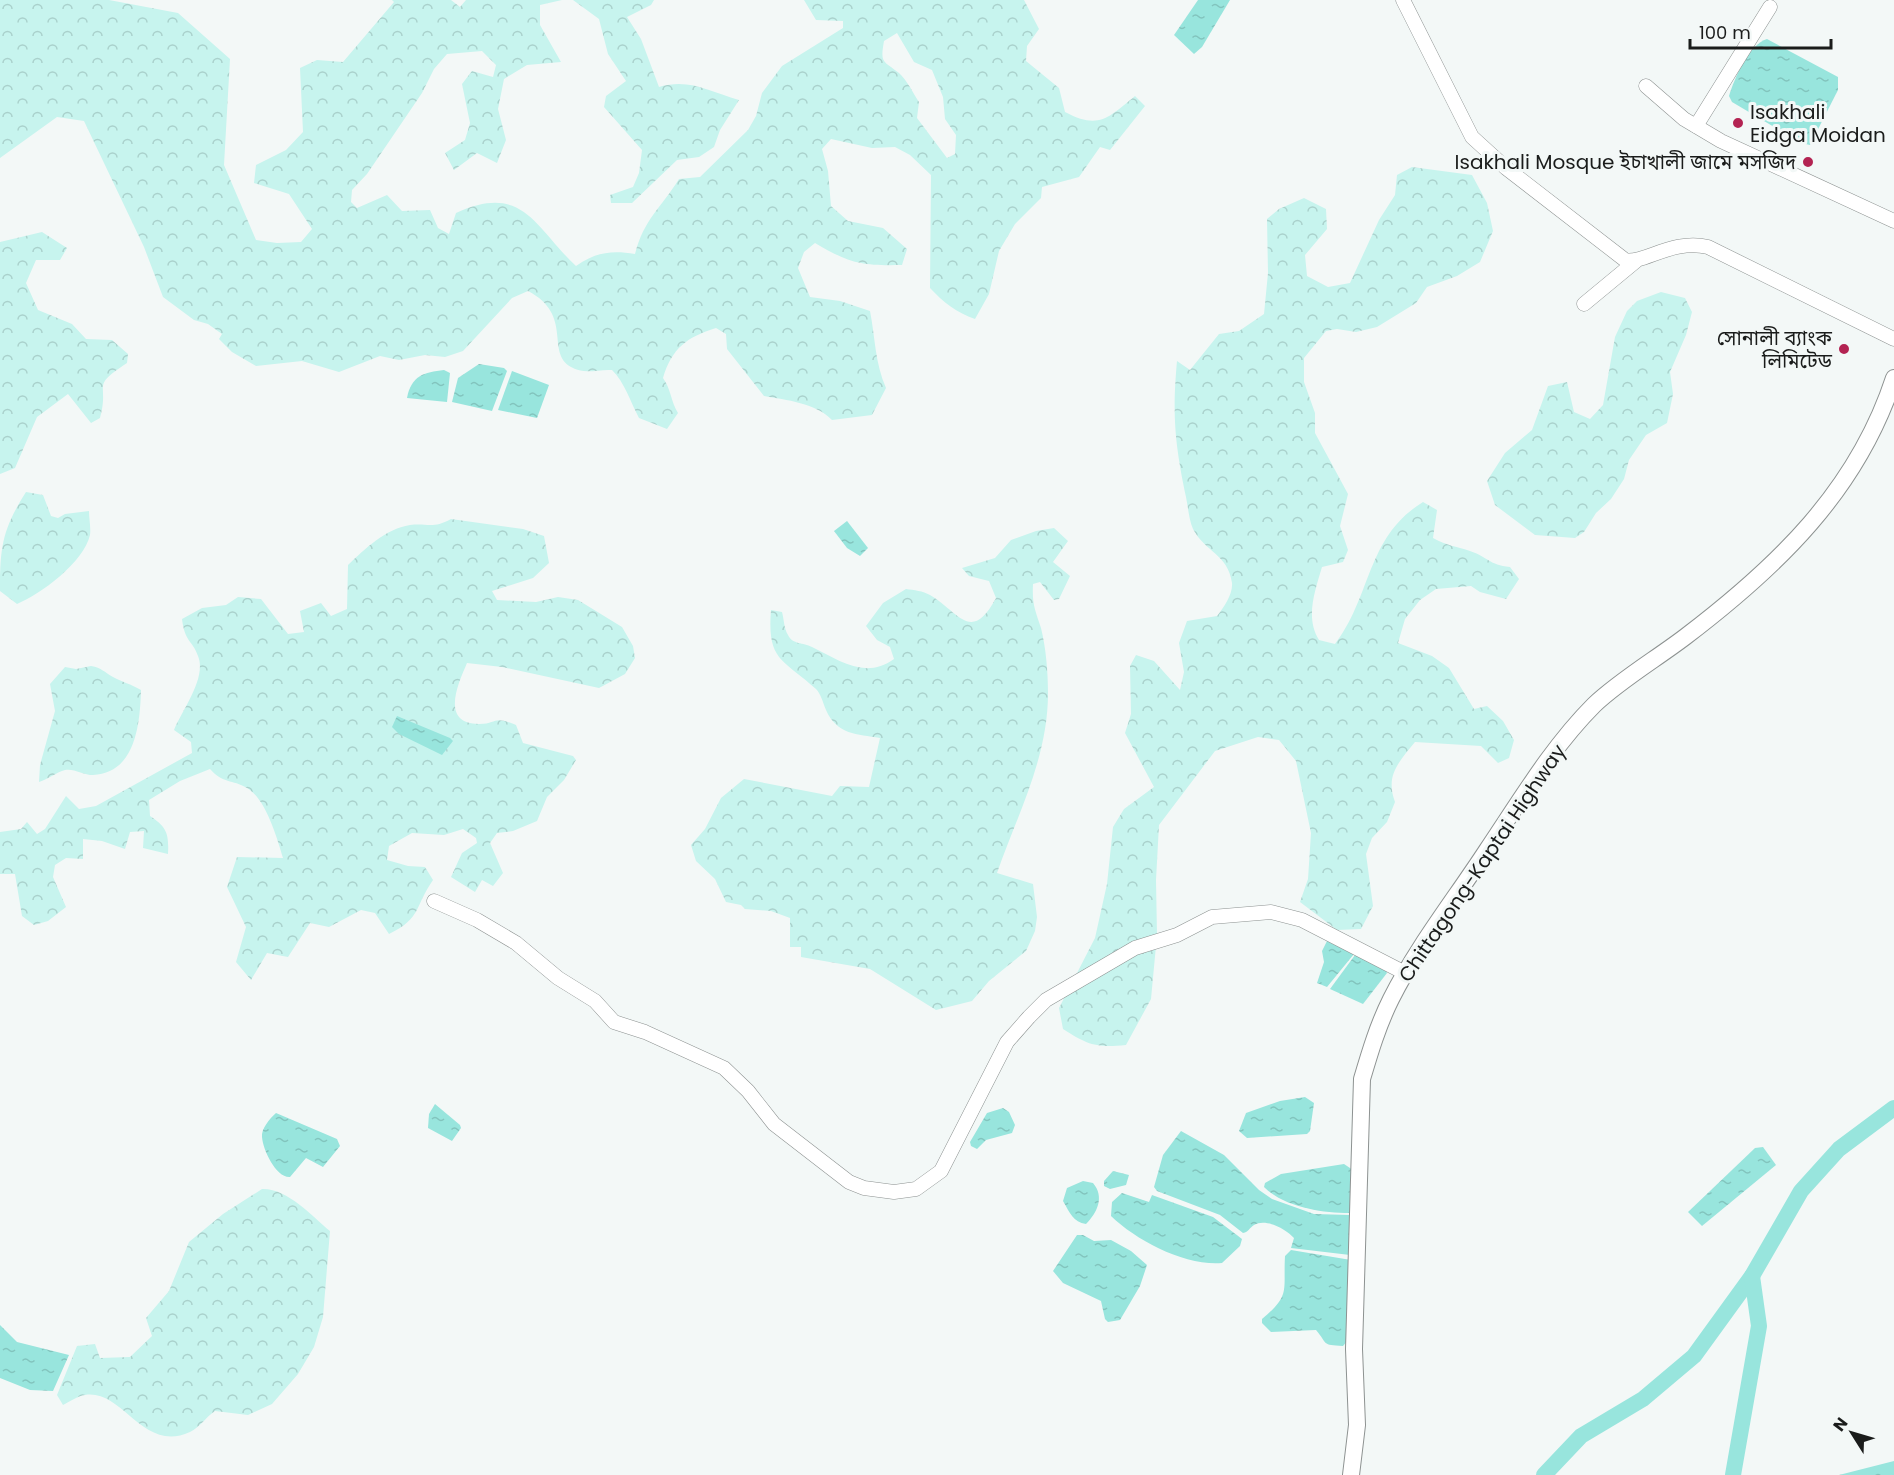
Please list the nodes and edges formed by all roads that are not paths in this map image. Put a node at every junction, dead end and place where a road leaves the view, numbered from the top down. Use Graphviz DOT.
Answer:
graph roads {
  1 [pos="1403,0"];
  2 [pos="1768,5"];
  3 [pos="1646,86"];
  4 [pos="1696,126"];
  5 [pos="1894,220"];
  6 [pos="1636,261"];
  7 [pos="1584,304"];
  8 [pos="1894,339"];
  9 [pos="1894,378"];
  10 [pos="434,901"];
  11 [pos="1407,974"];
  12 [pos="1351,1475"];
  1 -- 6 [label="street"];
  2 -- 4 [label="street"];
  3 -- 4 [label="street"];
  4 -- 5 [label="street"];
  6 -- 7 [label="street"];
  6 -- 8 [label="street"];
  9 -- 11 [label="main road, Chittagong-Kaptai Highway"];
  10 -- 11 [label="street"];
  11 -- 12 [label="main road, Chittagong-Kaptai Highway"];
}
